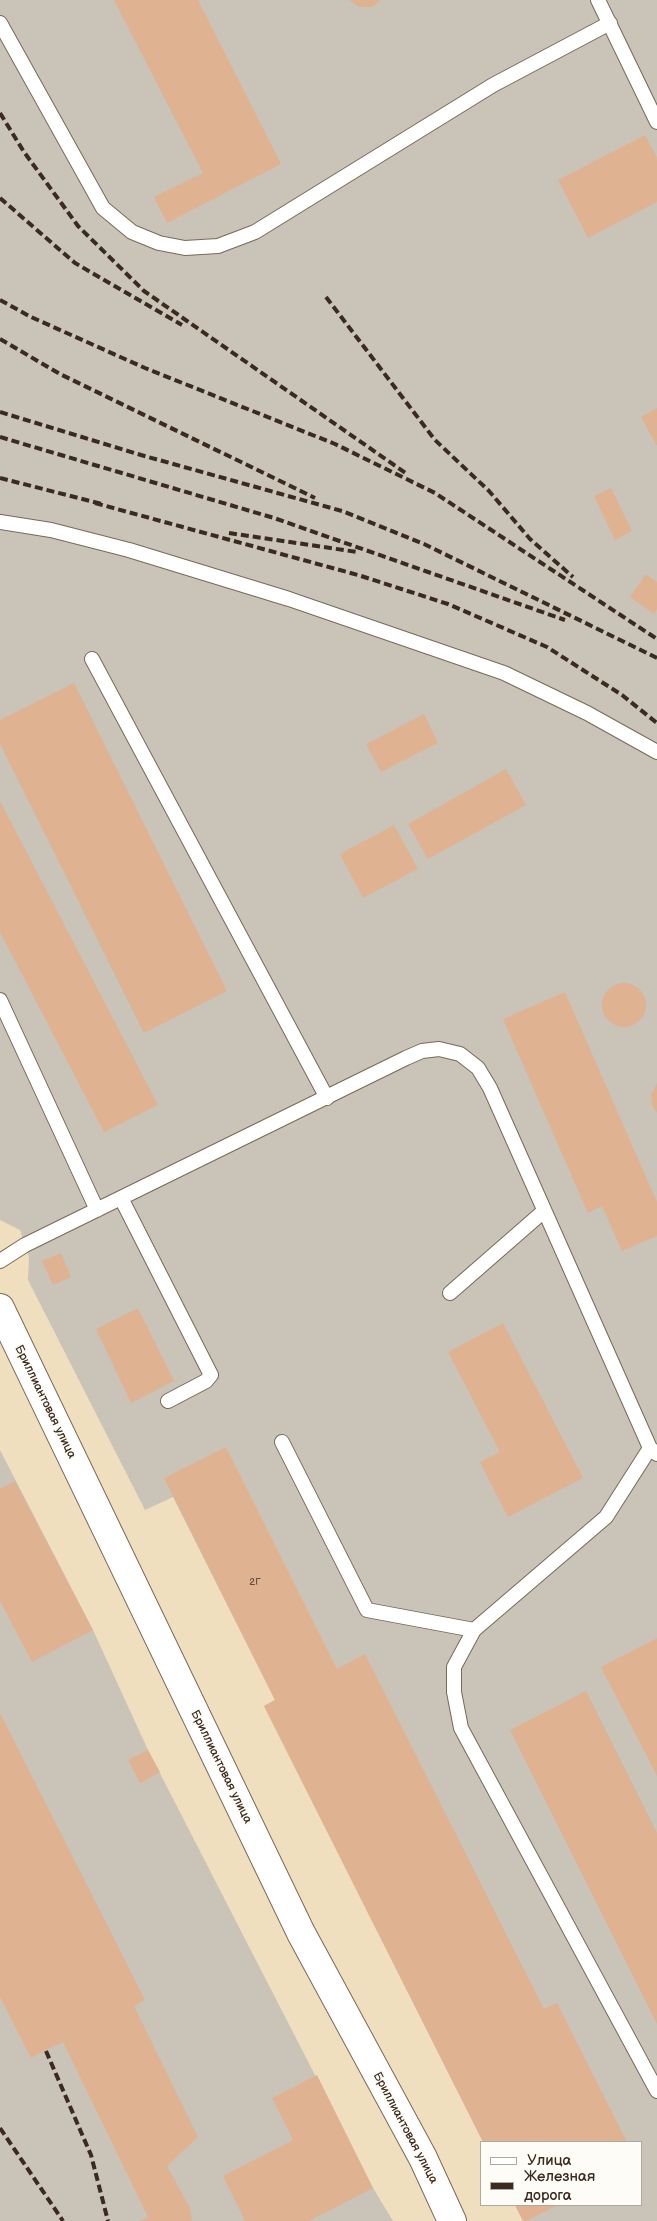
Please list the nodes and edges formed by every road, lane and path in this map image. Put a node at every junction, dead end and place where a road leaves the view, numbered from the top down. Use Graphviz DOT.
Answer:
graph roads {
  1 [pos="598,0"];
  2 [pos="0,23"];
  3 [pos="610,23"];
  4 [pos="657,122"];
  5 [pos="0,522"];
  6 [pos="92,659"];
  7 [pos="657,752"];
  8 [pos="0,1000"];
  9 [pos="327,1098"];
  10 [pos="121,1198"];
  11 [pos="98,1210"];
  12 [pos="544,1211"];
  13 [pos="0,1261"];
  14 [pos="450,1293"];
  15 [pos="0,1308"];
  16 [pos="168,1401"];
  17 [pos="282,1442"];
  18 [pos="654,1451"];
  19 [pos="474,1630"];
  20 [pos="657,2091"];
  21 [pos="452,2221"];
  1 -- 3 [label="lane"];
  2 -- 3 [label="lane"];
  3 -- 4 [label="lane"];
  5 -- 7 [label="lane"];
  6 -- 9 [label="lane"];
  8 -- 11 [label="lane"];
  9 -- 10 [label="lane"];
  9 -- 12 [label="lane"];
  10 -- 11 [label="lane"];
  10 -- 16 [label="lane"];
  11 -- 13 [label="lane"];
  12 -- 14 [label="lane"];
  12 -- 18 [label="lane"];
  15 -- 21 [label="street, Бриллиантовая улица"];
  17 -- 19 [label="lane"];
  18 -- 19 [label="lane"];
  19 -- 20 [label="lane"];
}
